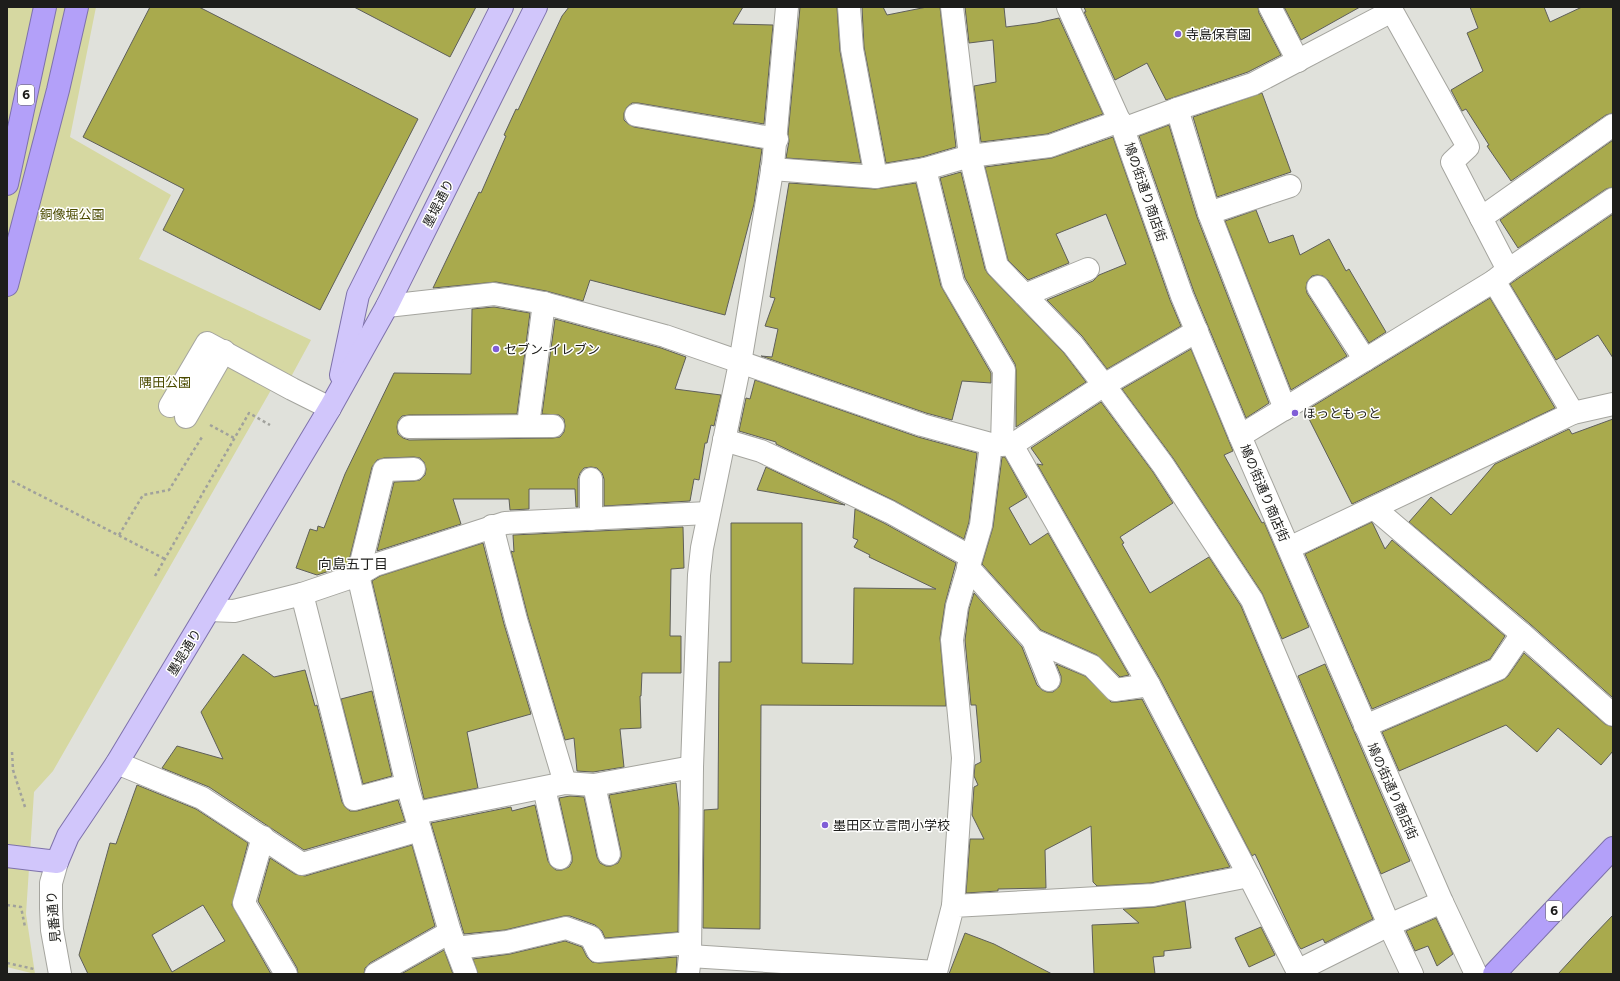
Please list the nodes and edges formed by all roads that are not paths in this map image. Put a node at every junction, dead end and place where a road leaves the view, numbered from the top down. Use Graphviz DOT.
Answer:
graph roads {
  1 [pos="45,7"];
  2 [pos="77,7"];
  3 [pos="502,7"];
  4 [pos="536,7"];
  5 [pos="787,7"];
  6 [pos="849,7"];
  7 [pos="952,7"];
  8 [pos="1068,7"];
  9 [pos="1270,7"];
  10 [pos="1393,9"];
  11 [pos="1298,60"];
  12 [pos="1177,108"];
  13 [pos="636,115"];
  14 [pos="1122,125"];
  15 [pos="1613,125"];
  16 [pos="777,139"];
  17 [pos="970,156"];
  18 [pos="772,169"];
  19 [pos="924,169"];
  20 [pos="876,177"];
  21 [pos="7,184"];
  22 [pos="1290,186"];
  23 [pos="1613,199"];
  24 [pos="1209,213"];
  25 [pos="1481,218"];
  26 [pos="1088,269"];
  27 [pos="1501,275"];
  28 [pos="7,285"];
  29 [pos="1318,287"];
  30 [pos="1025,295"];
  31 [pos="544,303"];
  32 [pos="387,306"];
  33 [pos="1197,331"];
  34 [pos="1365,360"];
  35 [pos="740,363"];
  36 [pos="1104,385"];
  37 [pos="333,403"];
  38 [pos="1613,404"];
  39 [pos="1285,409"];
  40 [pos="178,412"];
  41 [pos="1573,413"];
  42 [pos="528,426"];
  43 [pos="553,426"];
  44 [pos="409,427"];
  45 [pos="1240,436"];
  46 [pos="724,440"];
  47 [pos="1002,445"];
  48 [pos="414,470"];
  49 [pos="591,479"];
  50 [pos="1374,508"];
  51 [pos="708,514"];
  52 [pos="591,519"];
  53 [pos="492,526"];
  54 [pos="1289,548"];
  55 [pos="970,562"];
  56 [pos="358,575"];
  57 [pos="302,594"];
  58 [pos="209,610"];
  59 [pos="1522,634"];
  60 [pos="1033,640"];
  61 [pos="1049,680"];
  62 [pos="1149,686"];
  63 [pos="1613,715"];
  64 [pos="1365,726"];
  65 [pos="117,763"];
  66 [pos="692,767"];
  67 [pos="565,783"];
  68 [pos="407,785"];
  69 [pos="594,785"];
  70 [pos="544,788"];
  71 [pos="418,822"];
  72 [pos="263,837"];
  73 [pos="1613,848"];
  74 [pos="609,854"];
  75 [pos="7,856"];
  76 [pos="560,858"];
  77 [pos="57,862"];
  78 [pos="1249,876"];
  79 [pos="1442,902"];
  80 [pos="953,906"];
  81 [pos="1389,925"];
  82 [pos="453,940"];
  83 [pos="689,958"];
  84 [pos="847,970"];
  85 [pos="1298,972"];
  86 [pos="936,973"];
  87 [pos="60,974"];
  88 [pos="286,974"];
  89 [pos="376,974"];
  90 [pos="466,974"];
  91 [pos="1412,974"];
  92 [pos="1476,974"];
  93 [pos="1494,974"];
  1 -- 21 [label="highway, 6"];
  2 -- 28 [label="highway"];
  3 -- 37 [label="main road, 墨堤通り"];
  4 -- 32 [label="main road, 墨堤通り"];
  5 -- 16 [label="street"];
  6 -- 20 [label="street"];
  7 -- 17 [label="street"];
  8 -- 14 [label="street, 鳩の街通り商店街"];
  9 -- 11 [label="street"];
  10 -- 11 [label="street"];
  10 -- 25 [label="street"];
  11 -- 12 [label="street"];
  12 -- 14 [label="street"];
  12 -- 24 [label="street"];
  13 -- 16 [label="street"];
  14 -- 17 [label="street"];
  14 -- 33 [label="street, 鳩の街通り商店街"];
  15 -- 25 [label="street"];
  16 -- 18 [label="street"];
  17 -- 19 [label="street"];
  17 -- 30 [label="street"];
  18 -- 20 [label="street"];
  18 -- 35 [label="street"];
  19 -- 20 [label="street"];
  19 -- 47 [label="street"];
  22 -- 24 [label="street"];
  23 -- 27 [label="street"];
  24 -- 39 [label="street"];
  25 -- 27 [label="street"];
  26 -- 30 [label="street"];
  27 -- 34 [label="street"];
  27 -- 41 [label="street"];
  29 -- 34 [label="street"];
  30 -- 36 [label="street"];
  31 -- 32 [label="street"];
  31 -- 35 [label="street"];
  31 -- 42 [label="street"];
  32 -- 37 [label="main road, 墨堤通り"];
  33 -- 36 [label="street"];
  33 -- 45 [label="street, 鳩の街通り商店街"];
  34 -- 39 [label="street"];
  35 -- 46 [label="street"];
  35 -- 47 [label="street"];
  36 -- 47 [label="street"];
  36 -- 81 [label="street"];
  37 -- 40 [label="street"];
  37 -- 58 [label="main road, 墨堤通り"];
  38 -- 41 [label="street"];
  39 -- 45 [label="street"];
  41 -- 50 [label="street"];
  42 -- 43 [label="street"];
  42 -- 44 [label="street"];
  45 -- 54 [label="street, 鳩の街通り商店街"];
  46 -- 51 [label="street"];
  46 -- 55 [label="street"];
  47 -- 55 [label="street"];
  47 -- 62 [label="street"];
  48 -- 56 [label="street"];
  49 -- 52 [label="street"];
  50 -- 54 [label="street"];
  50 -- 59 [label="street"];
  51 -- 52 [label="street"];
  51 -- 66 [label="street"];
  52 -- 53 [label="street"];
  53 -- 56 [label="street"];
  53 -- 67 [label="street"];
  54 -- 64 [label="street, 鳩の街通り商店街"];
  55 -- 60 [label="street"];
  55 -- 80 [label="street"];
  56 -- 57 [label="street"];
  56 -- 68 [label="street"];
  57 -- 58 [label="street"];
  57 -- 68 [label="street"];
  58 -- 65 [label="main road, 墨堤通り"];
  59 -- 63 [label="street"];
  59 -- 64 [label="street"];
  60 -- 61 [label="street"];
  60 -- 62 [label="street"];
  62 -- 78 [label="street"];
  64 -- 79 [label="street, 鳩の街通り商店街"];
  65 -- 72 [label="street"];
  65 -- 77 [label="main road, 墨堤通り"];
  66 -- 69 [label="street"];
  66 -- 83 [label="street"];
  67 -- 69 [label="street"];
  67 -- 70 [label="street"];
  68 -- 71 [label="street"];
  69 -- 74 [label="street"];
  70 -- 71 [label="street"];
  70 -- 76 [label="street"];
  71 -- 72 [label="street"];
  71 -- 82 [label="street"];
  72 -- 88 [label="street"];
  73 -- 93 [label="highway, 6"];
  75 -- 77 [label="main road"];
  77 -- 87 [label="street, 見番通り"];
  78 -- 80 [label="street"];
  78 -- 85 [label="street"];
  79 -- 81 [label="street"];
  79 -- 92 [label="street, 鳩の街通り商店街"];
  80 -- 86 [label="street"];
  81 -- 85 [label="street"];
  81 -- 91 [label="street"];
  82 -- 83 [label="street"];
  82 -- 89 [label="street"];
  82 -- 90 [label="street"];
  83 -- 84 [label="street"];
  84 -- 86 [label="street"];
}
